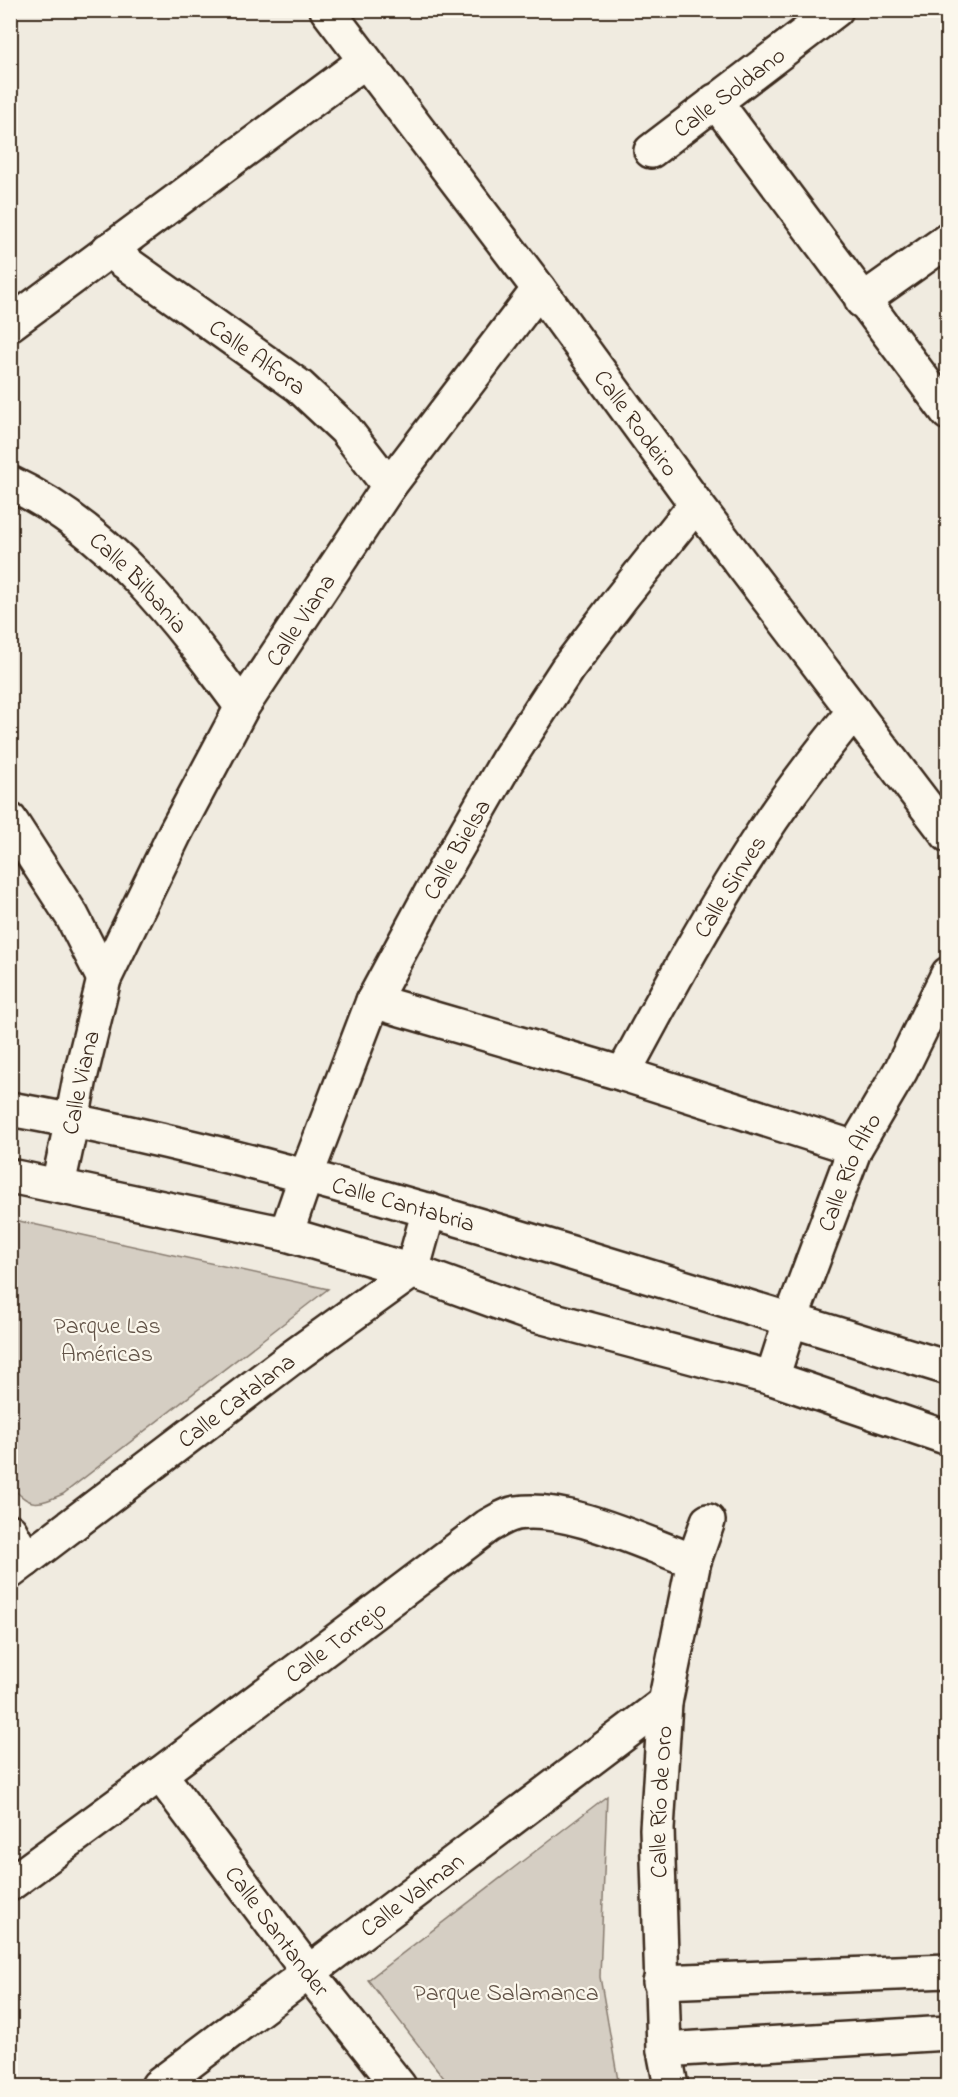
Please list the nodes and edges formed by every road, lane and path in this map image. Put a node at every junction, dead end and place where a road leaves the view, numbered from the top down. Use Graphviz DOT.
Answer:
graph roads {
  1 [pos="327,10"];
  2 [pos="836,10"];
  3 [pos="365,61"];
  4 [pos="715,101"];
  5 [pos="651,151"];
  6 [pos="948,240"];
  7 [pos="108,250"];
  8 [pos="539,289"];
  9 [pos="862,301"];
  10 [pos="10,324"];
  11 [pos="948,413"];
  12 [pos="10,483"];
  13 [pos="389,486"];
  14 [pos="696,504"];
  15 [pos="242,707"];
  16 [pos="854,711"];
  17 [pos="10,820"];
  18 [pos="948,835"];
  19 [pos="948,974"];
  20 [pos="104,979"];
  21 [pos="373,1001"];
  22 [pos="623,1074"];
  23 [pos="10,1109"];
  24 [pos="72,1120"];
  25 [pos="855,1148"];
  26 [pos="10,1176"];
  27 [pos="306,1176"];
  28 [pos="58,1185"];
  29 [pos="429,1210"];
  30 [pos="286,1234"];
  31 [pos="412,1271"];
  32 [pos="791,1319"];
  33 [pos="948,1368"];
  34 [pos="772,1378"];
  35 [pos="948,1438"];
  36 [pos="708,1521"];
  37 [pos="10,1531"];
  38 [pos="694,1561"];
  39 [pos="18,1566"];
  40 [pos="665,1704"];
  41 [pos="160,1774"];
  42 [pos="10,1884"];
  43 [pos="948,1971"];
  44 [pos="309,1973"];
  45 [pos="660,1982"];
  46 [pos="948,2033"];
  47 [pos="664,2050"];
  48 [pos="158,2086"];
  49 [pos="399,2086"];
  50 [pos="671,2086"];
  1 -- 3 [label="street, Calle Rodeiro"];
  2 -- 4 [label="street, Calle Soldano"];
  3 -- 7 [label="street"];
  3 -- 8 [label="street, Calle Rodeiro"];
  4 -- 5 [label="street, Calle Soldano"];
  4 -- 9 [label="street"];
  6 -- 9 [label="street"];
  7 -- 10 [label="street"];
  7 -- 13 [label="street, Calle Alfora"];
  8 -- 13 [label="street, Calle Viana"];
  8 -- 14 [label="street, Calle Rodeiro"];
  9 -- 11 [label="street"];
  12 -- 15 [label="street, Calle Bilbania"];
  13 -- 15 [label="street, Calle Viana"];
  14 -- 16 [label="street, Calle Rodeiro"];
  14 -- 21 [label="street, Calle Bielsa"];
  15 -- 20 [label="street, Calle Viana"];
  16 -- 18 [label="street, Calle Rodeiro"];
  16 -- 22 [label="street, Calle Sinves"];
  17 -- 20 [label="street"];
  19 -- 25 [label="street, Calle Río Alto"];
  20 -- 24 [label="street, Calle Viana"];
  21 -- 22 [label="street"];
  21 -- 27 [label="street, Calle Bielsa"];
  22 -- 25 [label="street"];
  23 -- 24 [label="street, Calle Cantabria"];
  24 -- 27 [label="street, Calle Cantabria"];
  24 -- 28 [label="street, Calle Viana"];
  25 -- 32 [label="street, Calle Río Alto"];
  26 -- 28 [label="street"];
  27 -- 29 [label="street, Calle Cantabria"];
  27 -- 30 [label="street, Calle Bielsa"];
  28 -- 30 [label="street"];
  29 -- 31 [label="street"];
  29 -- 32 [label="street, Calle Cantabria"];
  30 -- 31 [label="street"];
  31 -- 34 [label="street"];
  31 -- 39 [label="street, Calle Catalana"];
  32 -- 33 [label="street, Calle Cantabria"];
  32 -- 34 [label="street, Calle Río Alto"];
  34 -- 35 [label="street"];
  36 -- 38 [label="street, Calle Río de Oro"];
  37 -- 39 [label="street"];
  38 -- 40 [label="street, Calle Río de Oro"];
  38 -- 41 [label="street, Calle Torrejo"];
  40 -- 44 [label="street, Calle Valman"];
  40 -- 45 [label="street, Calle Río de Oro"];
  41 -- 42 [label="street, Calle Torrejo"];
  41 -- 44 [label="street, Calle Santander"];
  43 -- 45 [label="street"];
  44 -- 48 [label="street, Calle Valman"];
  44 -- 49 [label="street, Calle Santander"];
  45 -- 47 [label="street, Calle Río de Oro"];
  46 -- 47 [label="street"];
  47 -- 50 [label="street, Calle Río de Oro"];
}
